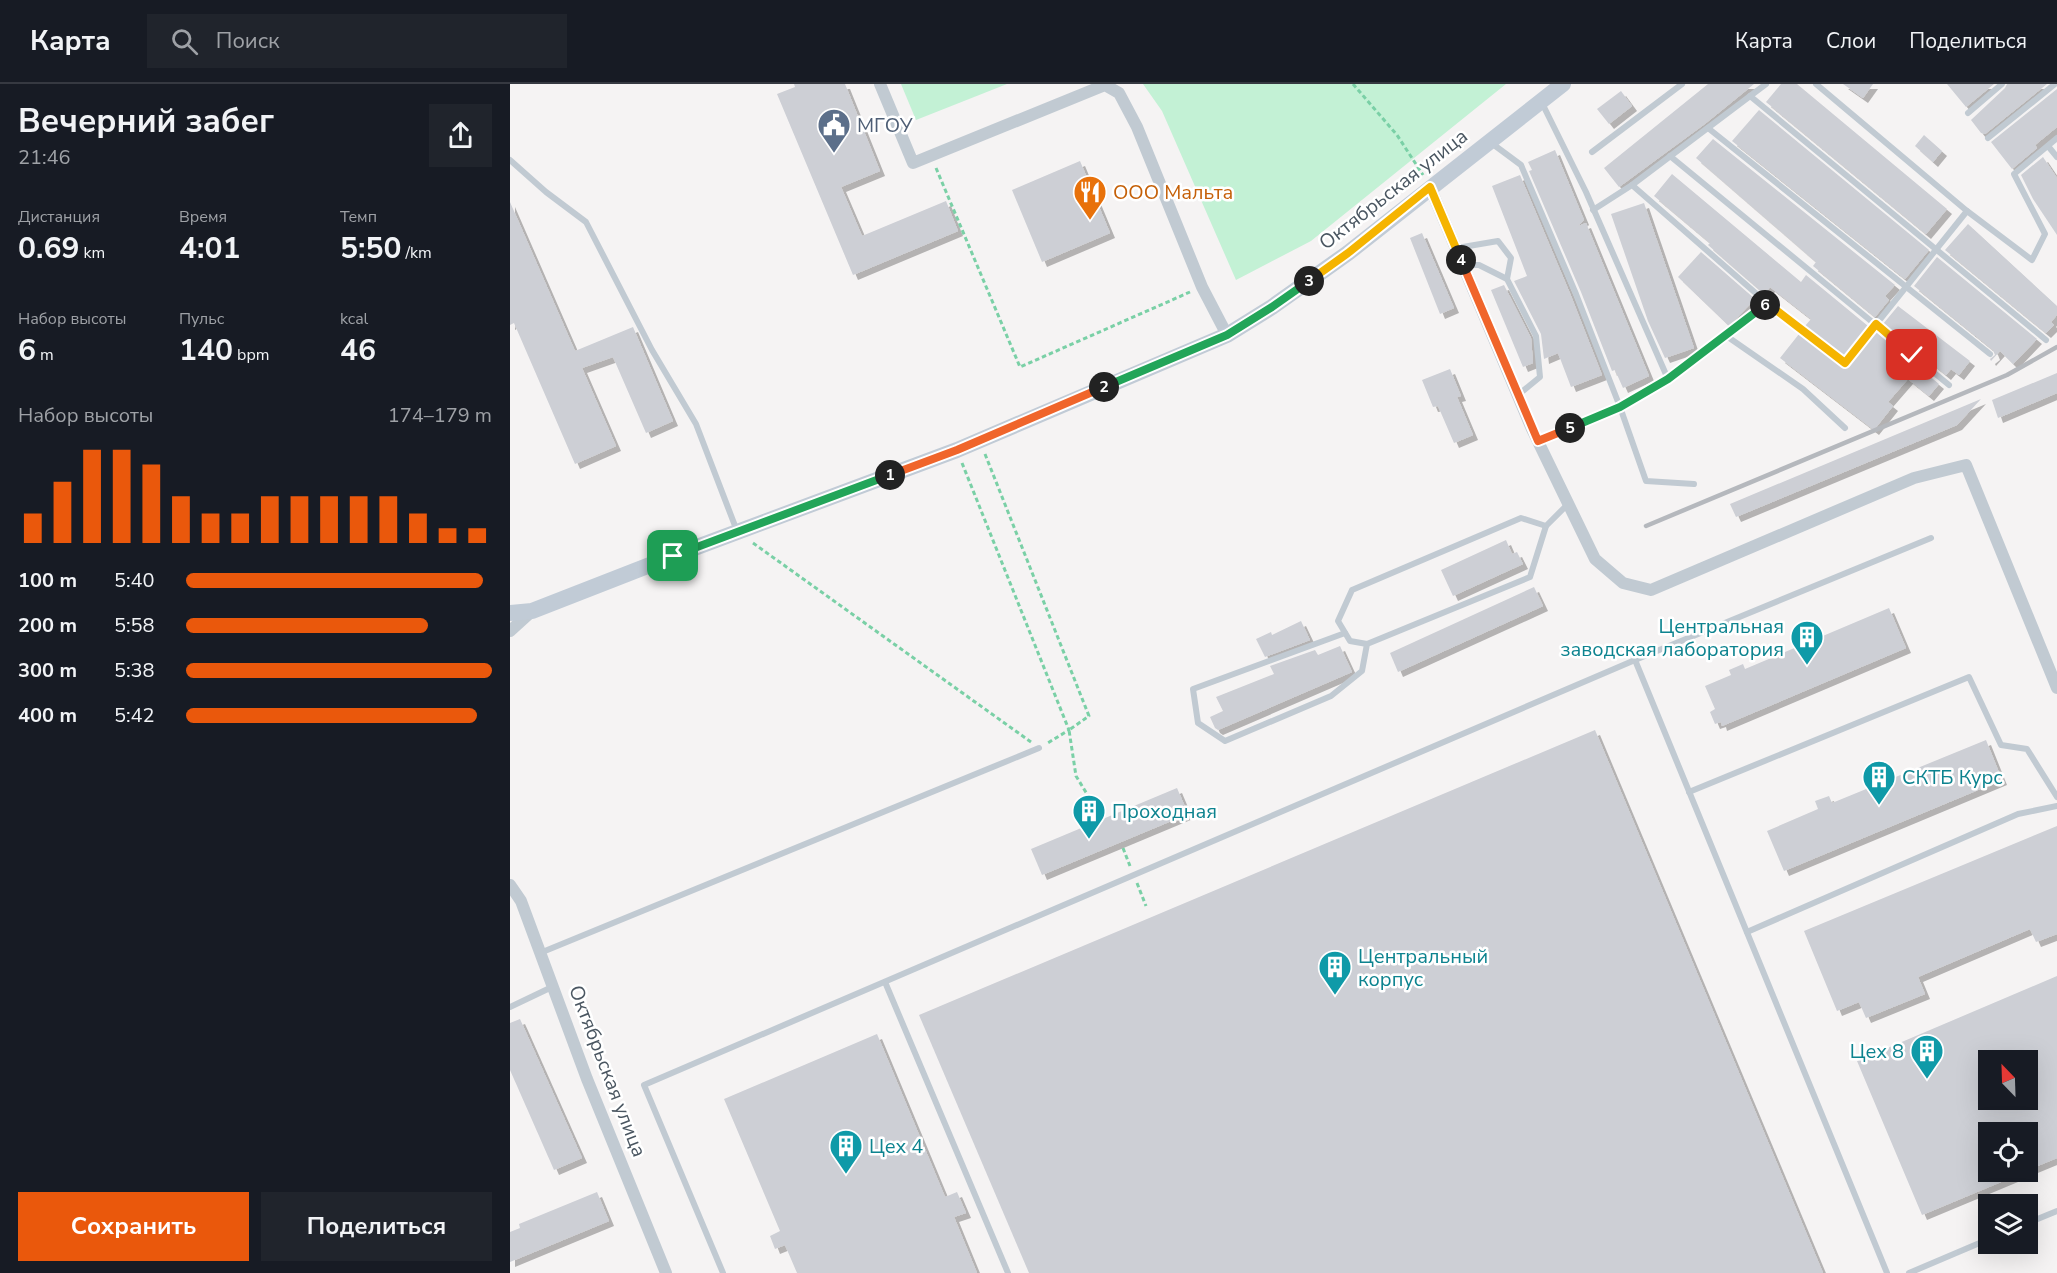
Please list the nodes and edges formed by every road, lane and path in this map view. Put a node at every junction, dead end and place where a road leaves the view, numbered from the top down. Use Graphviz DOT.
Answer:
graph roads {
  1 [pos="880,84"];
  2 [pos="1353,84"];
  3 [pos="1563,84"];
  4 [pos="1682,84"];
  5 [pos="1766,84"];
  6 [pos="1816,84"];
  7 [pos="2002,84"];
  8 [pos="2055,84"];
  9 [pos="1750,96"];
  10 [pos="1541,101"];
  11 [pos="1968,113"];
  12 [pos="1708,128"];
  13 [pos="1988,138"];
  14 [pos="2057,138"];
  15 [pos="1489,141"];
  16 [pos="2048,146"];
  17 [pos="1592,152"];
  18 [pos="1670,156"];
  19 [pos="2057,157"];
  20 [pos="926,158"];
  21 [pos="510,160"];
  22 [pos="1632,185"];
  23 [pos="1430,187"];
  24 [pos="1593,210"];
  25 [pos="1967,211"];
  26 [pos="1456,249"];
  27 [pos="1936,250"];
  28 [pos="1462,265"];
  29 [pos="1507,279"];
  30 [pos="1907,286"];
  31 [pos="1202,287"];
  32 [pos="1767,303"];
  33 [pos="1876,324"];
  34 [pos="1227,335"];
  35 [pos="1725,335"];
  36 [pos="2046,340"];
  37 [pos="1990,354"];
  38 [pos="1668,379"];
  39 [pos="1949,385"];
  40 [pos="1518,395"];
  41 [pos="1620,407"];
  42 [pos="1845,428"];
  43 [pos="979,441"];
  44 [pos="1538,441"];
  45 [pos="957,450"];
  46 [pos="1694,484"];
  47 [pos="1568,503"];
  48 [pos="1546,526"];
  49 [pos="737,532"];
  50 [pos="1931,538"];
  51 [pos="532,611"];
  52 [pos="510,613"];
  53 [pos="510,631"];
  54 [pos="1345,633"];
  55 [pos="1367,644"];
  56 [pos="1635,660"];
  57 [pos="2054,671"];
  58 [pos="2057,688"];
  59 [pos="1069,730"];
  60 [pos="1039,748"];
  61 [pos="1689,792"];
  62 [pos="2057,797"];
  63 [pos="2057,806"];
  64 [pos="1098,812"];
  65 [pos="510,885"];
  66 [pos="1747,932"];
  67 [pos="540,953"];
  68 [pos="885,982"];
  69 [pos="553,986"];
  70 [pos="510,1007"];
  71 [pos="2057,1211"];
  72 [pos="2038,1219"];
  73 [pos="1978,1244"];
  74 [pos="666,1273"];
  75 [pos="723,1273"];
  76 [pos="1008,1273"];
  77 [pos="1887,1273"];
  78 [pos="1909,1273"];
  1 -- 20 [label="street"];
  2 -- 23 [label="path"];
  3 -- 10 [label="main road, Октябрьская улица"];
  4 -- 17 [label="lane"];
  5 -- 9 [label="lane"];
  6 -- 25 [label="lane"];
  7 -- 11 [label="lane"];
  8 -- 13 [label="lane"];
  9 -- 12 [label="lane"];
  9 -- 27 [label="lane"];
  10 -- 15 [label="main road, Октябрьская улица"];
  10 -- 24 [label="lane"];
  12 -- 18 [label="lane"];
  12 -- 30 [label="lane"];
  14 -- 16 [label="lane"];
  15 -- 23 [label="main road, Октябрьская улица"];
  15 -- 41 [label="lane"];
  16 -- 19 [label="lane"];
  16 -- 25 [label="lane"];
  18 -- 22 [label="lane"];
  18 -- 33 [label="lane"];
  20 -- 31 [label="street"];
  20 -- 31 [label="path"];
  21 -- 49 [label="lane"];
  22 -- 24 [label="lane"];
  22 -- 32 [label="lane"];
  23 -- 26 [label="street"];
  23 -- 34 [label="main road, Октябрьская улица"];
  24 -- 38 [label="lane"];
  25 -- 27 [label="lane"];
  26 -- 28 [label="street"];
  26 -- 29 [label="lane"];
  27 -- 30 [label="lane"];
  27 -- 36 [label="lane"];
  28 -- 29 [label="lane"];
  28 -- 40 [label="street"];
  29 -- 40 [label="lane"];
  30 -- 33 [label="lane"];
  30 -- 37 [label="lane"];
  31 -- 34 [label="street"];
  32 -- 33 [label="lane"];
  32 -- 35 [label="lane"];
  33 -- 39 [label="lane"];
  34 -- 43 [label="main road, Октябрьская улица"];
  35 -- 38 [label="lane"];
  35 -- 42 [label="lane"];
  38 -- 41 [label="lane"];
  40 -- 44 [label="street"];
  41 -- 44 [label="lane"];
  41 -- 46 [label="lane"];
  43 -- 45 [label="main road, Октябрьская улица"];
  43 -- 59 [label="path"];
  44 -- 47 [label="street"];
  45 -- 49 [label="main road, Октябрьская улица"];
  45 -- 59 [label="path"];
  47 -- 48 [label="lane"];
  47 -- 57 [label="street"];
  48 -- 54 [label="lane"];
  48 -- 55 [label="lane"];
  49 -- 51 [label="main road, Октябрьская улица"];
  49 -- 60 [label="path"];
  50 -- 56 [label="lane"];
  51 -- 52 [label="main road, Октябрьская улица"];
  51 -- 53 [label="street"];
  54 -- 55 [label="lane"];
  54 -- 55 [label="lane"];
  56 -- 61 [label="lane"];
  56 -- 68 [label="lane"];
  57 -- 58 [label="street"];
  59 -- 60 [label="path"];
  59 -- 64 [label="path"];
  60 -- 67 [label="lane"];
  61 -- 62 [label="lane"];
  61 -- 66 [label="lane"];
  63 -- 66 [label="lane"];
  65 -- 67 [label="street, Октябрьская улица"];
  66 -- 77 [label="lane"];
  67 -- 69 [label="street, Октябрьская улица"];
  68 -- 75 [label="lane"];
  68 -- 76 [label="lane"];
  69 -- 70 [label="lane"];
  69 -- 74 [label="street, Октябрьская улица"];
  71 -- 72 [label="lane"];
  73 -- 78 [label="lane"];
}
